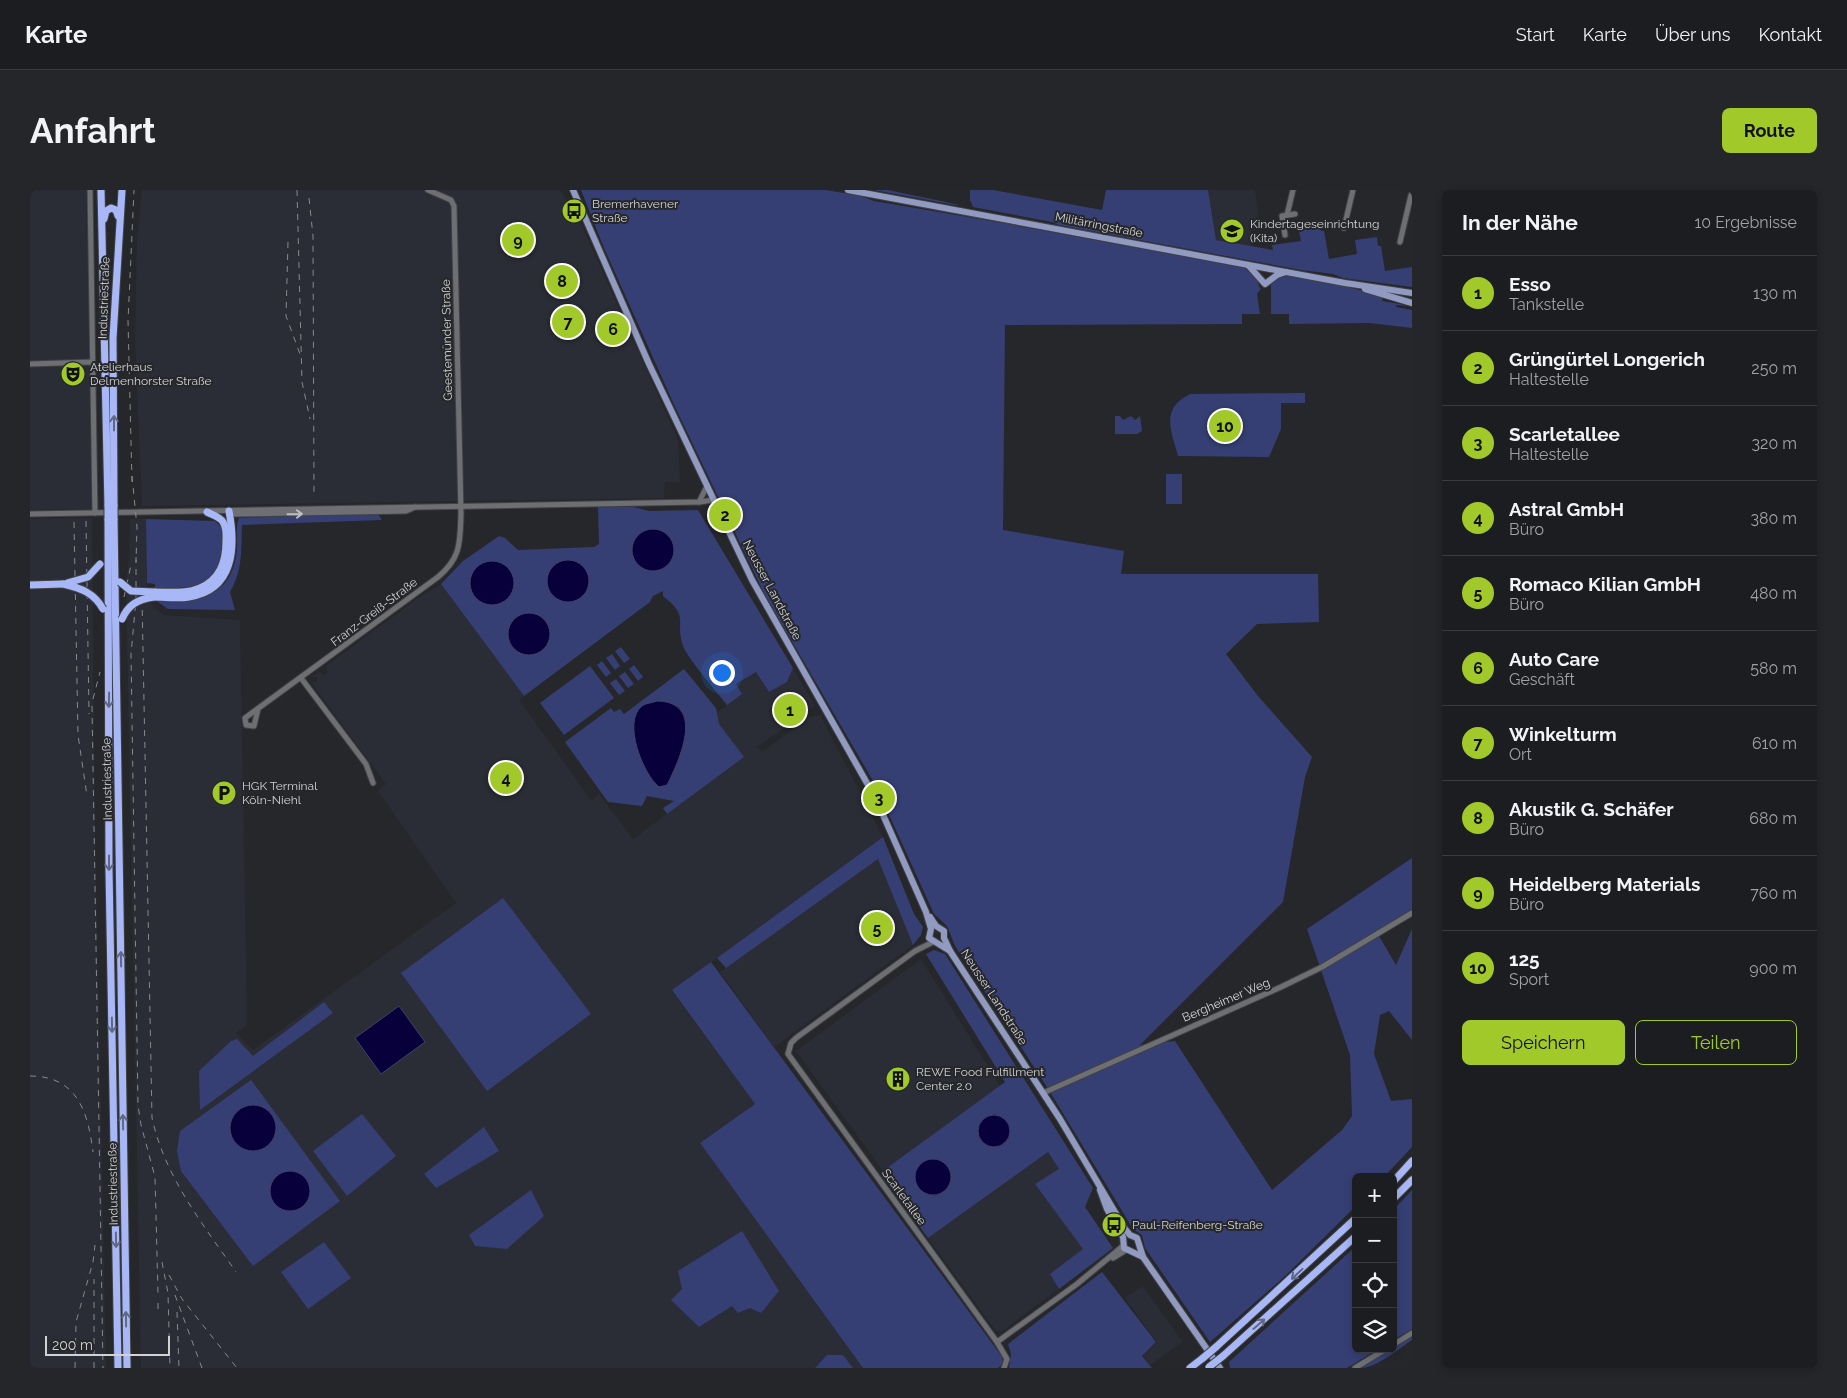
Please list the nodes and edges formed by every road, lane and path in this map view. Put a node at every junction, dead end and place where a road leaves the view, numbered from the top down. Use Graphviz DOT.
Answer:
graph roads {
  1 [pos="90,190"];
  2 [pos="101,190"];
  3 [pos="122,190"];
  4 [pos="428,190"];
  5 [pos="573,190"];
  6 [pos="848,190"];
  7 [pos="1292,190"];
  8 [pos="1353,190"];
  9 [pos="1411,193"];
  10 [pos="1295,214"];
  11 [pos="1287,215"];
  12 [pos="1344,228"];
  13 [pos="102,229"];
  14 [pos="118,232"];
  15 [pos="1285,235"];
  16 [pos="1400,242"];
  17 [pos="1247,264"];
  18 [pos="1286,272"];
  19 [pos="1345,283"];
  20 [pos="1395,290"];
  21 [pos="1412,293"];
  22 [pos="1393,298"];
  23 [pos="1412,303"];
  24 [pos="92,362"];
  25 [pos="30,364"];
  26 [pos="707,486"];
  27 [pos="714,500"];
  28 [pos="698,502"];
  29 [pos="111,506"];
  30 [pos="460,506"];
  31 [pos="718,509"];
  32 [pos="229,511"];
  33 [pos="95,512"];
  34 [pos="207,512"];
  35 [pos="30,514"];
  36 [pos="226,529"];
  37 [pos="112,540"];
  38 [pos="63,584"];
  39 [pos="30,585"];
  40 [pos="154,595"];
  41 [pos="110,652"];
  42 [pos="301,678"];
  43 [pos="117,685"];
  44 [pos="258,709"];
  45 [pos="372,783"];
  46 [pos="1412,913"];
  47 [pos="933,927"];
  48 [pos="944,938"];
  49 [pos="933,941"];
  50 [pos="950,951"];
  51 [pos="1043,1093"];
  52 [pos="1412,1161"];
  53 [pos="1397,1178"];
  54 [pos="1412,1180"];
  55 [pos="1098,1182"];
  56 [pos="1397,1195"];
  57 [pos="1352,1222"];
  58 [pos="1130,1235"];
  59 [pos="1352,1240"];
  60 [pos="1124,1245"];
  61 [pos="1136,1249"];
  62 [pos="1412,1333"];
  63 [pos="997,1342"];
  64 [pos="1397,1342"];
  65 [pos="1379,1353"];
  66 [pos="118,1368"];
  67 [pos="127,1368"];
  68 [pos="1004,1368"];
  69 [pos="1190,1368"];
  70 [pos="1209,1368"];
  71 [pos="1220,1368"];
  72 [pos="1355,1368"];
  1 -- 24 [label="street, Industriestraße"];
  2 -- 13 [label="highway, Industriestraße"];
  3 -- 14 [label="highway, Industriestraße"];
  4 -- 30 [label="street, Geestemünder Straße"];
  5 -- 26 [label="main road, Neusser Landstraße"];
  6 -- 17 [label="main road, Militärringstraße"];
  7 -- 11 [label="street"];
  8 -- 12 [label="street"];
  9 -- 16 [label="street"];
  10 -- 11 [label="street"];
  11 -- 15 [label="street"];
  13 -- 14 [label="highway"];
  13 -- 29 [label="highway, Industriestraße"];
  29 -- 14 [label="highway, Industriestraße, one-way"];
  17 -- 18 [label="main road, Militärringstraße"];
  17 -- 18 [label="main road"];
  18 -- 19 [label="main road, Militärringstraße"];
  19 -- 20 [label="main road, Militärringstraße"];
  19 -- 22 [label="main road, Militärringstraße"];
  20 -- 21 [label="main road, Militärringstraße"];
  20 -- 22 [label="main road"];
  22 -- 23 [label="main road, Militärringstraße"];
  24 -- 25 [label="street"];
  24 -- 33 [label="street, Industriestraße"];
  26 -- 27 [label="main road, Neusser Landstraße"];
  26 -- 28 [label="street"];
  27 -- 28 [label="street"];
  27 -- 31 [label="main road, Neusser Landstraße"];
  28 -- 30 [label="street"];
  28 -- 31 [label="street"];
  29 -- 37 [label="highway, Industriestraße, bridge"];
  30 -- 32 [label="street"];
  30 -- 42 [label="street, Franz-Greiß-Straße"];
  31 -- 47 [label="main road, Neusser Landstraße"];
  32 -- 34 [label="street"];
  32 -- 36 [label="highway"];
  32 -- 40 [label="highway"];
  33 -- 34 [label="street"];
  33 -- 35 [label="street"];
  34 -- 36 [label="highway"];
  36 -- 40 [label="highway"];
  37 -- 38 [label="highway, bridge"];
  37 -- 40 [label="highway, bridge"];
  37 -- 41 [label="highway, Industriestraße"];
  37 -- 43 [label="highway, Industriestraße"];
  38 -- 39 [label="highway"];
  38 -- 41 [label="highway, bridge"];
  40 -- 43 [label="highway, bridge"];
  41 -- 66 [label="highway, Industriestraße, one-way"];
  42 -- 44 [label="street, Franz-Greiß-Straße"];
  42 -- 45 [label="street"];
  67 -- 43 [label="highway, Industriestraße, one-way"];
  46 -- 51 [label="street, Bergheimer Weg"];
  47 -- 48 [label="main road, Neusser Landstraße"];
  47 -- 49 [label="main road"];
  48 -- 49 [label="main road"];
  48 -- 50 [label="main road, Neusser Landstraße"];
  49 -- 50 [label="main road, Neusser Landstraße"];
  49 -- 63 [label="street, Scarletallee"];
  50 -- 51 [label="main road, Neusser Landstraße"];
  51 -- 55 [label="main road, Neusser Landstraße"];
  52 -- 53 [label="highway"];
  54 -- 56 [label="highway"];
  55 -- 58 [label="main road, Neusser Landstraße"];
  55 -- 60 [label="main road, Neusser Landstraße"];
  57 -- 69 [label="highway, one-way, bridge"];
  58 -- 60 [label="main road"];
  58 -- 61 [label="main road, Neusser Landstraße"];
  70 -- 59 [label="highway, one-way, bridge"];
  60 -- 61 [label="main road"];
  60 -- 63 [label="street"];
  61 -- 71 [label="main road, Neusser Landstraße"];
  62 -- 64 [label="street"];
  63 -- 68 [label="street"];
  65 -- 72 [label="street"];
}
